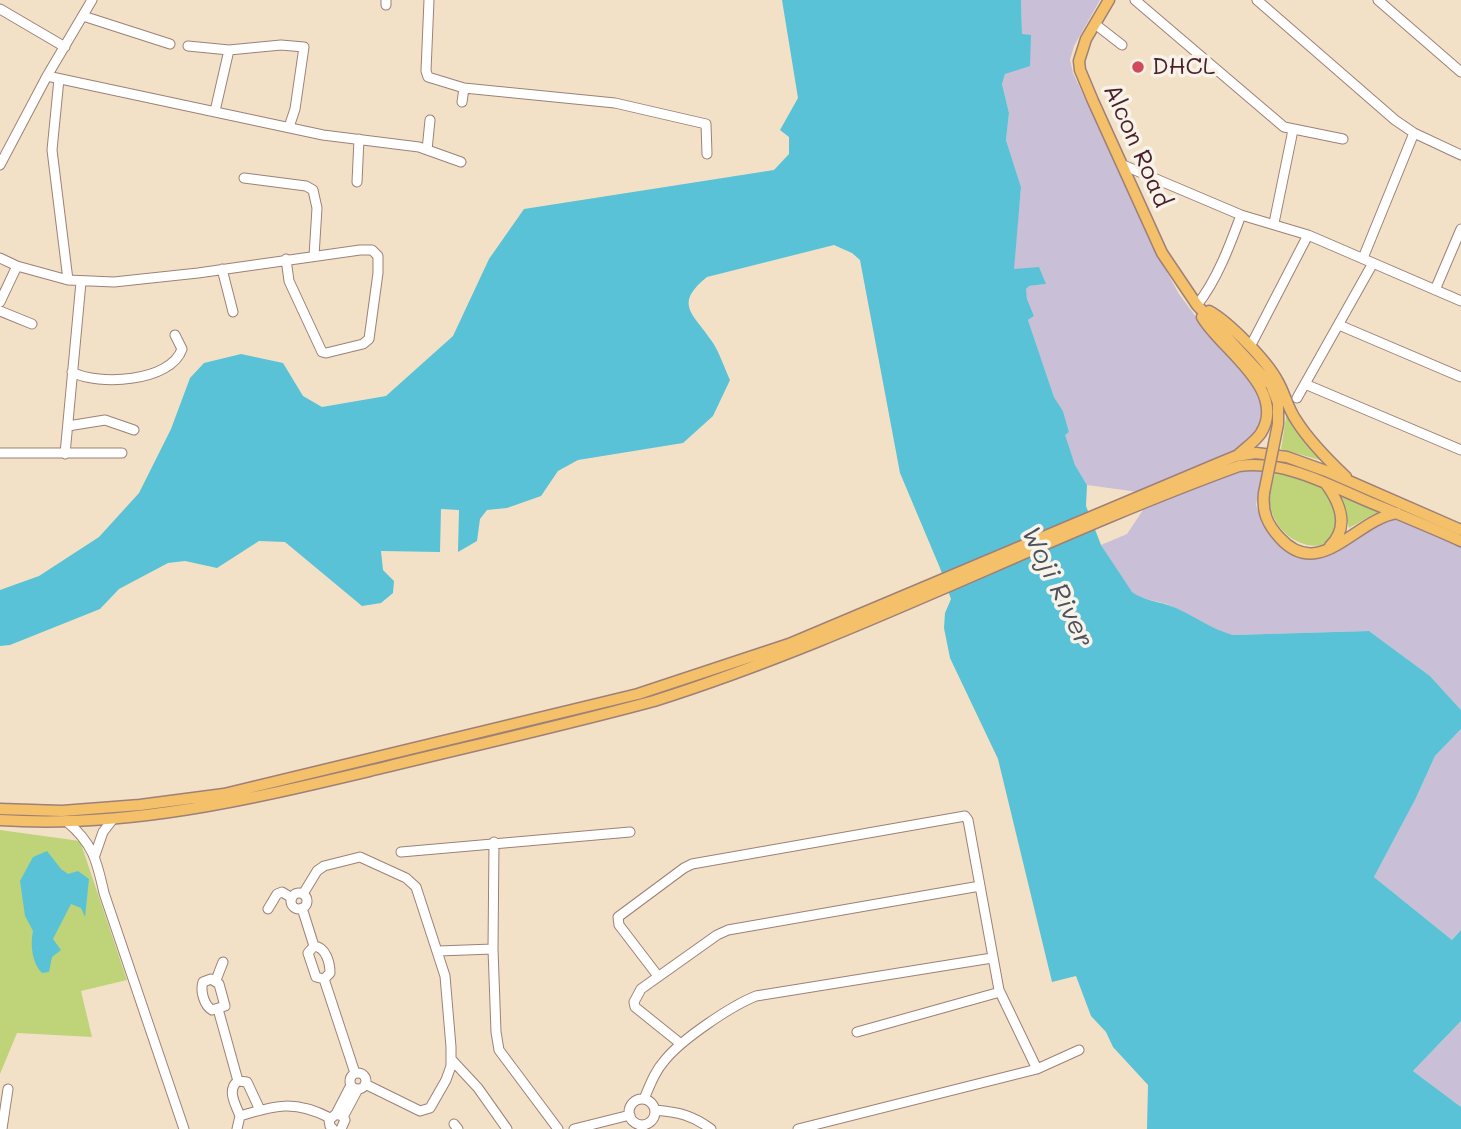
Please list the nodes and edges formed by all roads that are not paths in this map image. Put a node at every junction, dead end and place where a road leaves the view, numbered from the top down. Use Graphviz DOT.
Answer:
graph roads {
  1 [pos="92,0"];
  2 [pos="429,0"];
  3 [pos="1110,0"];
  4 [pos="1135,0"];
  5 [pos="1257,0"];
  6 [pos="1378,0"];
  7 [pos="0,9"];
  8 [pos="83,16"];
  9 [pos="1096,24"];
  10 [pos="170,44"];
  11 [pos="1122,45"];
  12 [pos="188,46"];
  13 [pos="65,47"];
  14 [pos="229,50"];
  15 [pos="1461,72"];
  16 [pos="47,76"];
  17 [pos="59,79"];
  18 [pos="464,88"];
  19 [pos="462,102"];
  20 [pos="215,111"];
  21 [pos="430,120"];
  22 [pos="289,127"];
  23 [pos="1293,130"];
  24 [pos="1415,133"];
  25 [pos="1343,138"];
  26 [pos="359,139"];
  27 [pos="427,150"];
  28 [pos="707,154"];
  29 [pos="1461,155"];
  30 [pos="461,162"];
  31 [pos="0,165"];
  32 [pos="1123,165"];
  33 [pos="244,178"];
  34 [pos="357,181"];
  35 [pos="1241,215"];
  36 [pos="1274,223"];
  37 [pos="1461,229"];
  38 [pos="1308,235"];
  39 [pos="314,256"];
  40 [pos="0,258"];
  41 [pos="1363,258"];
  42 [pos="286,259"];
  43 [pos="1373,263"];
  44 [pos="17,266"];
  45 [pos="222,269"];
  46 [pos="68,280"];
  47 [pos="81,282"];
  48 [pos="1435,290"];
  49 [pos="1461,301"];
  50 [pos="0,302"];
  51 [pos="1197,304"];
  52 [pos="0,311"];
  53 [pos="233,312"];
  54 [pos="32,324"];
  55 [pos="1339,325"];
  56 [pos="175,335"];
  57 [pos="1252,343"];
  58 [pos="72,372"];
  59 [pos="1461,377"];
  60 [pos="1305,384"];
  61 [pos="1297,398"];
  62 [pos="68,426"];
  63 [pos="134,430"];
  64 [pos="1461,450"];
  65 [pos="0,453"];
  66 [pos="122,453"];
  67 [pos="65,454"];
  68 [pos="1236,456"];
  69 [pos="1326,484"];
  70 [pos="1352,484"];
  71 [pos="1143,500"];
  72 [pos="1397,513"];
  73 [pos="1461,530"];
  74 [pos="1461,541"];
  75 [pos="1323,552"];
  76 [pos="927,590"];
  77 [pos="0,809"];
  78 [pos="113,819"];
  79 [pos="0,820"];
  80 [pos="66,821"];
  81 [pos="630,832"];
  82 [pos="494,842"];
  83 [pos="401,852"];
  84 [pos="95,855"];
  85 [pos="980,886"];
  86 [pos="303,894"];
  87 [pos="292,898"];
  88 [pos="302,908"];
  89 [pos="268,909"];
  90 [pos="314,946"];
  91 [pos="493,949"];
  92 [pos="438,950"];
  93 [pos="992,958"];
  94 [pos="223,962"];
  95 [pos="658,976"];
  96 [pos="324,979"];
  97 [pos="216,980"];
  98 [pos="1000,992"];
  99 [pos="218,1009"];
  100 [pos="857,1032"];
  101 [pos="681,1044"];
  102 [pos="1079,1050"];
  103 [pos="451,1059"];
  104 [pos="1037,1069"];
  105 [pos="355,1073"];
  106 [pos="238,1081"];
  107 [pos="358,1086"];
  108 [pos="8,1090"];
  109 [pos="644,1099"];
  110 [pos="260,1110"];
  111 [pos="654,1110"];
  112 [pos="630,1115"];
  113 [pos="240,1116"];
  114 [pos="333,1122"];
  115 [pos="647,1126"];
  116 [pos="181,1128"];
  117 [pos="2,1129"];
  118 [pos="237,1129"];
  119 [pos="341,1129"];
  120 [pos="508,1129"];
  121 [pos="558,1129"];
  122 [pos="574,1129"];
  123 [pos="711,1129"];
  124 [pos="798,1129"];
  1 -- 8 [label="street"];
  2 -- 18 [label="street"];
  3 -- 9 [label="main road, Alcon Road"];
  4 -- 23 [label="street"];
  5 -- 24 [label="street"];
  6 -- 15 [label="street"];
  7 -- 13 [label="street"];
  8 -- 10 [label="street"];
  8 -- 13 [label="street"];
  9 -- 11 [label="street"];
  9 -- 32 [label="main road, Alcon Road"];
  12 -- 14 [label="street"];
  13 -- 16 [label="street"];
  14 -- 20 [label="street"];
  14 -- 22 [label="street"];
  16 -- 17 [label="street"];
  16 -- 31 [label="street"];
  17 -- 20 [label="street"];
  17 -- 46 [label="street"];
  18 -- 19 [label="street"];
  18 -- 28 [label="street"];
  20 -- 22 [label="street"];
  21 -- 27 [label="street"];
  22 -- 26 [label="street"];
  23 -- 25 [label="street"];
  23 -- 36 [label="street"];
  24 -- 29 [label="street"];
  24 -- 41 [label="street"];
  26 -- 27 [label="street"];
  26 -- 34 [label="street"];
  27 -- 30 [label="street"];
  32 -- 35 [label="street"];
  32 -- 51 [label="main road, Alcon Road"];
  33 -- 39 [label="street"];
  35 -- 36 [label="street"];
  35 -- 51 [label="street"];
  36 -- 38 [label="street"];
  37 -- 48 [label="street"];
  38 -- 41 [label="street"];
  38 -- 57 [label="street"];
  39 -- 42 [label="street"];
  39 -- 42 [label="street"];
  40 -- 44 [label="street"];
  41 -- 43 [label="street"];
  42 -- 45 [label="street"];
  43 -- 48 [label="street"];
  43 -- 55 [label="street"];
  44 -- 46 [label="street"];
  44 -- 50 [label="street"];
  45 -- 47 [label="street"];
  45 -- 53 [label="street"];
  46 -- 47 [label="street"];
  47 -- 58 [label="street"];
  48 -- 49 [label="street"];
  51 -- 68 [label="main road"];
  51 -- 70 [label="main road"];
  51 -- 75 [label="main road, bridge"];
  52 -- 54 [label="street"];
  55 -- 59 [label="street"];
  55 -- 60 [label="street"];
  56 -- 58 [label="street"];
  58 -- 62 [label="street"];
  60 -- 61 [label="street"];
  60 -- 64 [label="street"];
  62 -- 63 [label="street"];
  62 -- 67 [label="street"];
  65 -- 67 [label="street"];
  66 -- 67 [label="street"];
  68 -- 70 [label="main road"];
  68 -- 71 [label="main road"];
  69 -- 71 [label="main road"];
  69 -- 72 [label="main road"];
  69 -- 75 [label="main road"];
  70 -- 73 [label="main road"];
  71 -- 76 [label="main road"];
  72 -- 74 [label="main road"];
  72 -- 75 [label="main road"];
  76 -- 77 [label="main road"];
  76 -- 78 [label="main road"];
  78 -- 80 [label="main road"];
  78 -- 84 [label="street"];
  79 -- 80 [label="main road"];
  80 -- 84 [label="street"];
  81 -- 82 [label="street"];
  82 -- 83 [label="street"];
  82 -- 91 [label="street"];
  84 -- 116 [label="street"];
  85 -- 93 [label="street"];
  85 -- 95 [label="street"];
  85 -- 95 [label="street"];
  86 -- 87 [label="street"];
  86 -- 88 [label="street"];
  86 -- 92 [label="street"];
  87 -- 88 [label="street"];
  87 -- 89 [label="street"];
  88 -- 90 [label="street"];
  90 -- 96 [label="street"];
  90 -- 96 [label="street"];
  91 -- 92 [label="street"];
  91 -- 121 [label="street"];
  92 -- 103 [label="street"];
  93 -- 98 [label="street"];
  93 -- 101 [label="street"];
  94 -- 97 [label="street"];
  95 -- 101 [label="street"];
  96 -- 105 [label="street"];
  97 -- 99 [label="street"];
  97 -- 99 [label="street"];
  98 -- 100 [label="street"];
  98 -- 104 [label="street"];
  99 -- 106 [label="street"];
  101 -- 109 [label="street"];
  102 -- 104 [label="street"];
  103 -- 107 [label="street"];
  103 -- 120 [label="street"];
  104 -- 124 [label="street"];
  105 -- 107 [label="street"];
  105 -- 107 [label="street"];
  106 -- 110 [label="street"];
  106 -- 113 [label="street"];
  107 -- 114 [label="street"];
  108 -- 117 [label="street"];
  109 -- 111 [label="street"];
  109 -- 112 [label="street"];
  110 -- 113 [label="street"];
  110 -- 114 [label="street"];
  111 -- 115 [label="street"];
  111 -- 123 [label="street"];
  112 -- 115 [label="street"];
  112 -- 122 [label="street"];
  113 -- 118 [label="street"];
  114 -- 119 [label="street"];
}
